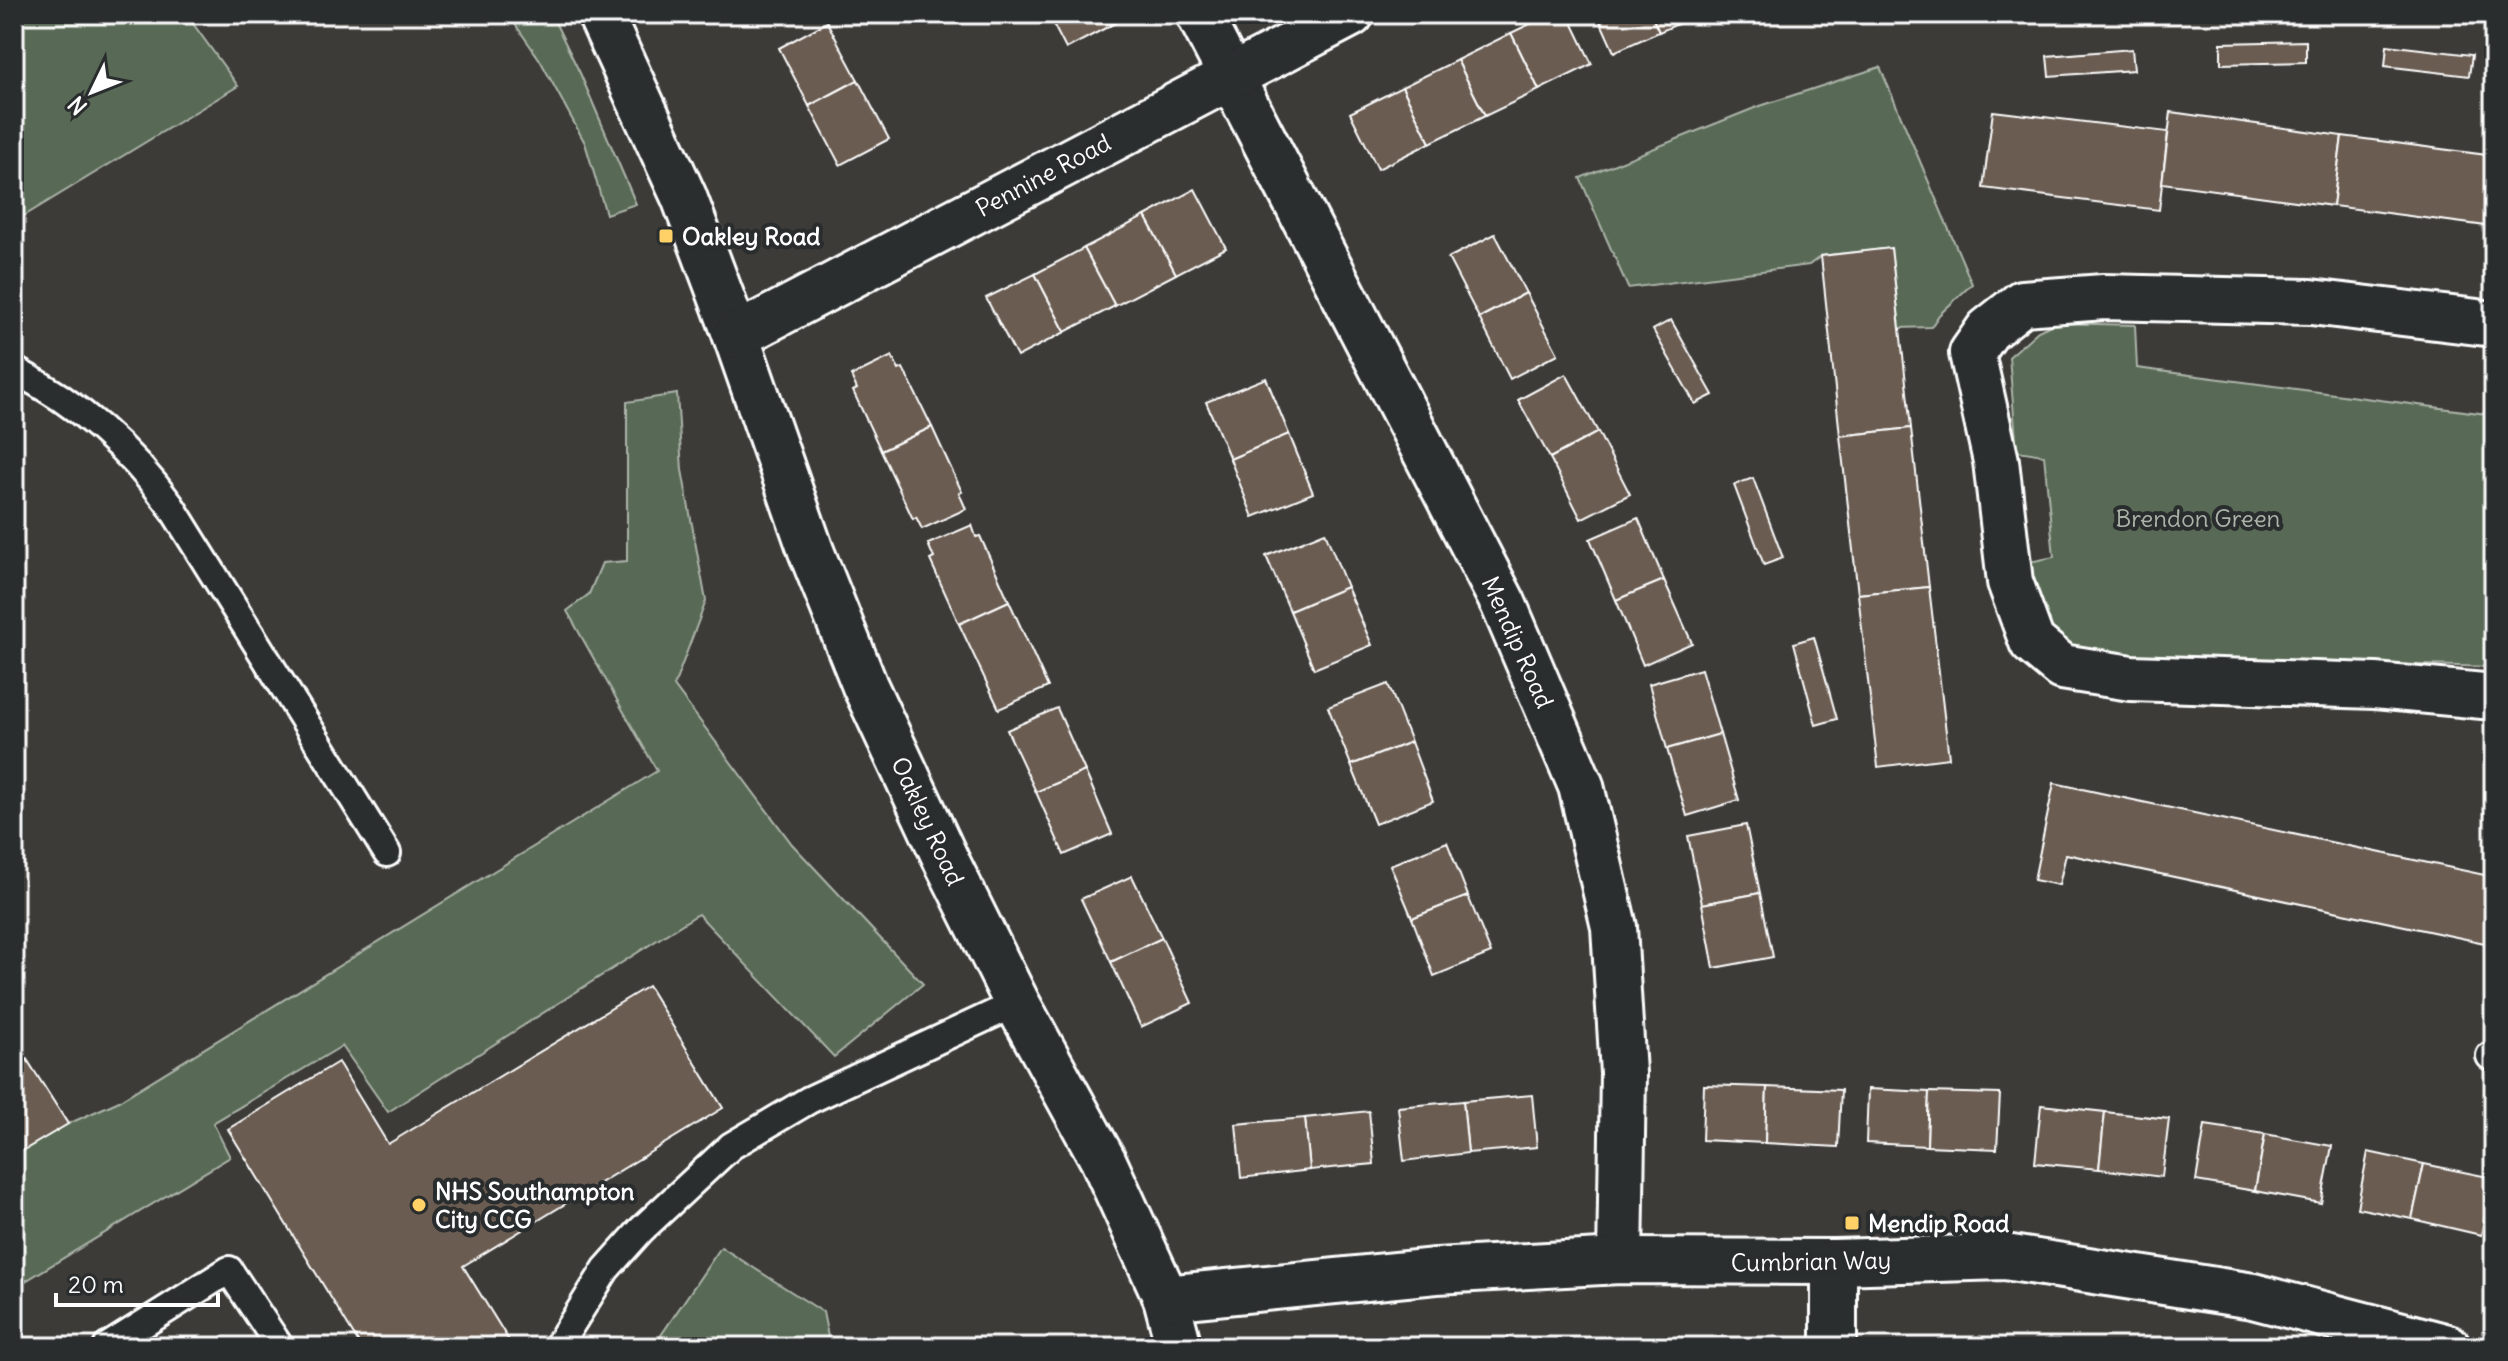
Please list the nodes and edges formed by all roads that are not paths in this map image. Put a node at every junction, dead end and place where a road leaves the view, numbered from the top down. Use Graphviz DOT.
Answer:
graph roads {
  1 [pos="600,14"];
  2 [pos="1199,14"];
  3 [pos="1351,14"];
  4 [pos="1231,75"];
  5 [pos="2494,324"];
  6 [pos="736,336"];
  7 [pos="14,370"];
  8 [pos="2494,697"];
  9 [pos="387,853"];
  10 [pos="1017,1003"];
  11 [pos="1620,1261"];
  12 [pos="1834,1262"];
  13 [pos="1166,1298"];
  14 [pos="107,1347"];
  15 [pos="280,1347"];
  16 [pos="557,1347"];
  17 [pos="1179,1347"];
  18 [pos="1834,1347"];
  19 [pos="2448,1347"];
  1 -- 6 [label="street, Oakley Road"];
  2 -- 4 [label="street, Mendip Road"];
  3 -- 4 [label="street, Pennine Road"];
  4 -- 6 [label="street, Pennine Road"];
  4 -- 11 [label="street, Mendip Road"];
  5 -- 8 [label="street"];
  6 -- 10 [label="street, Oakley Road"];
  7 -- 9 [label="lane"];
  10 -- 13 [label="street, Oakley Road"];
  10 -- 16 [label="lane"];
  11 -- 12 [label="street, Cumbrian Way"];
  11 -- 13 [label="street, Cumbrian Way"];
  12 -- 18 [label="street"];
  12 -- 19 [label="street, Cumbrian Way"];
  13 -- 17 [label="street, Oakley Road"];
  14 -- 15 [label="lane"];
}
